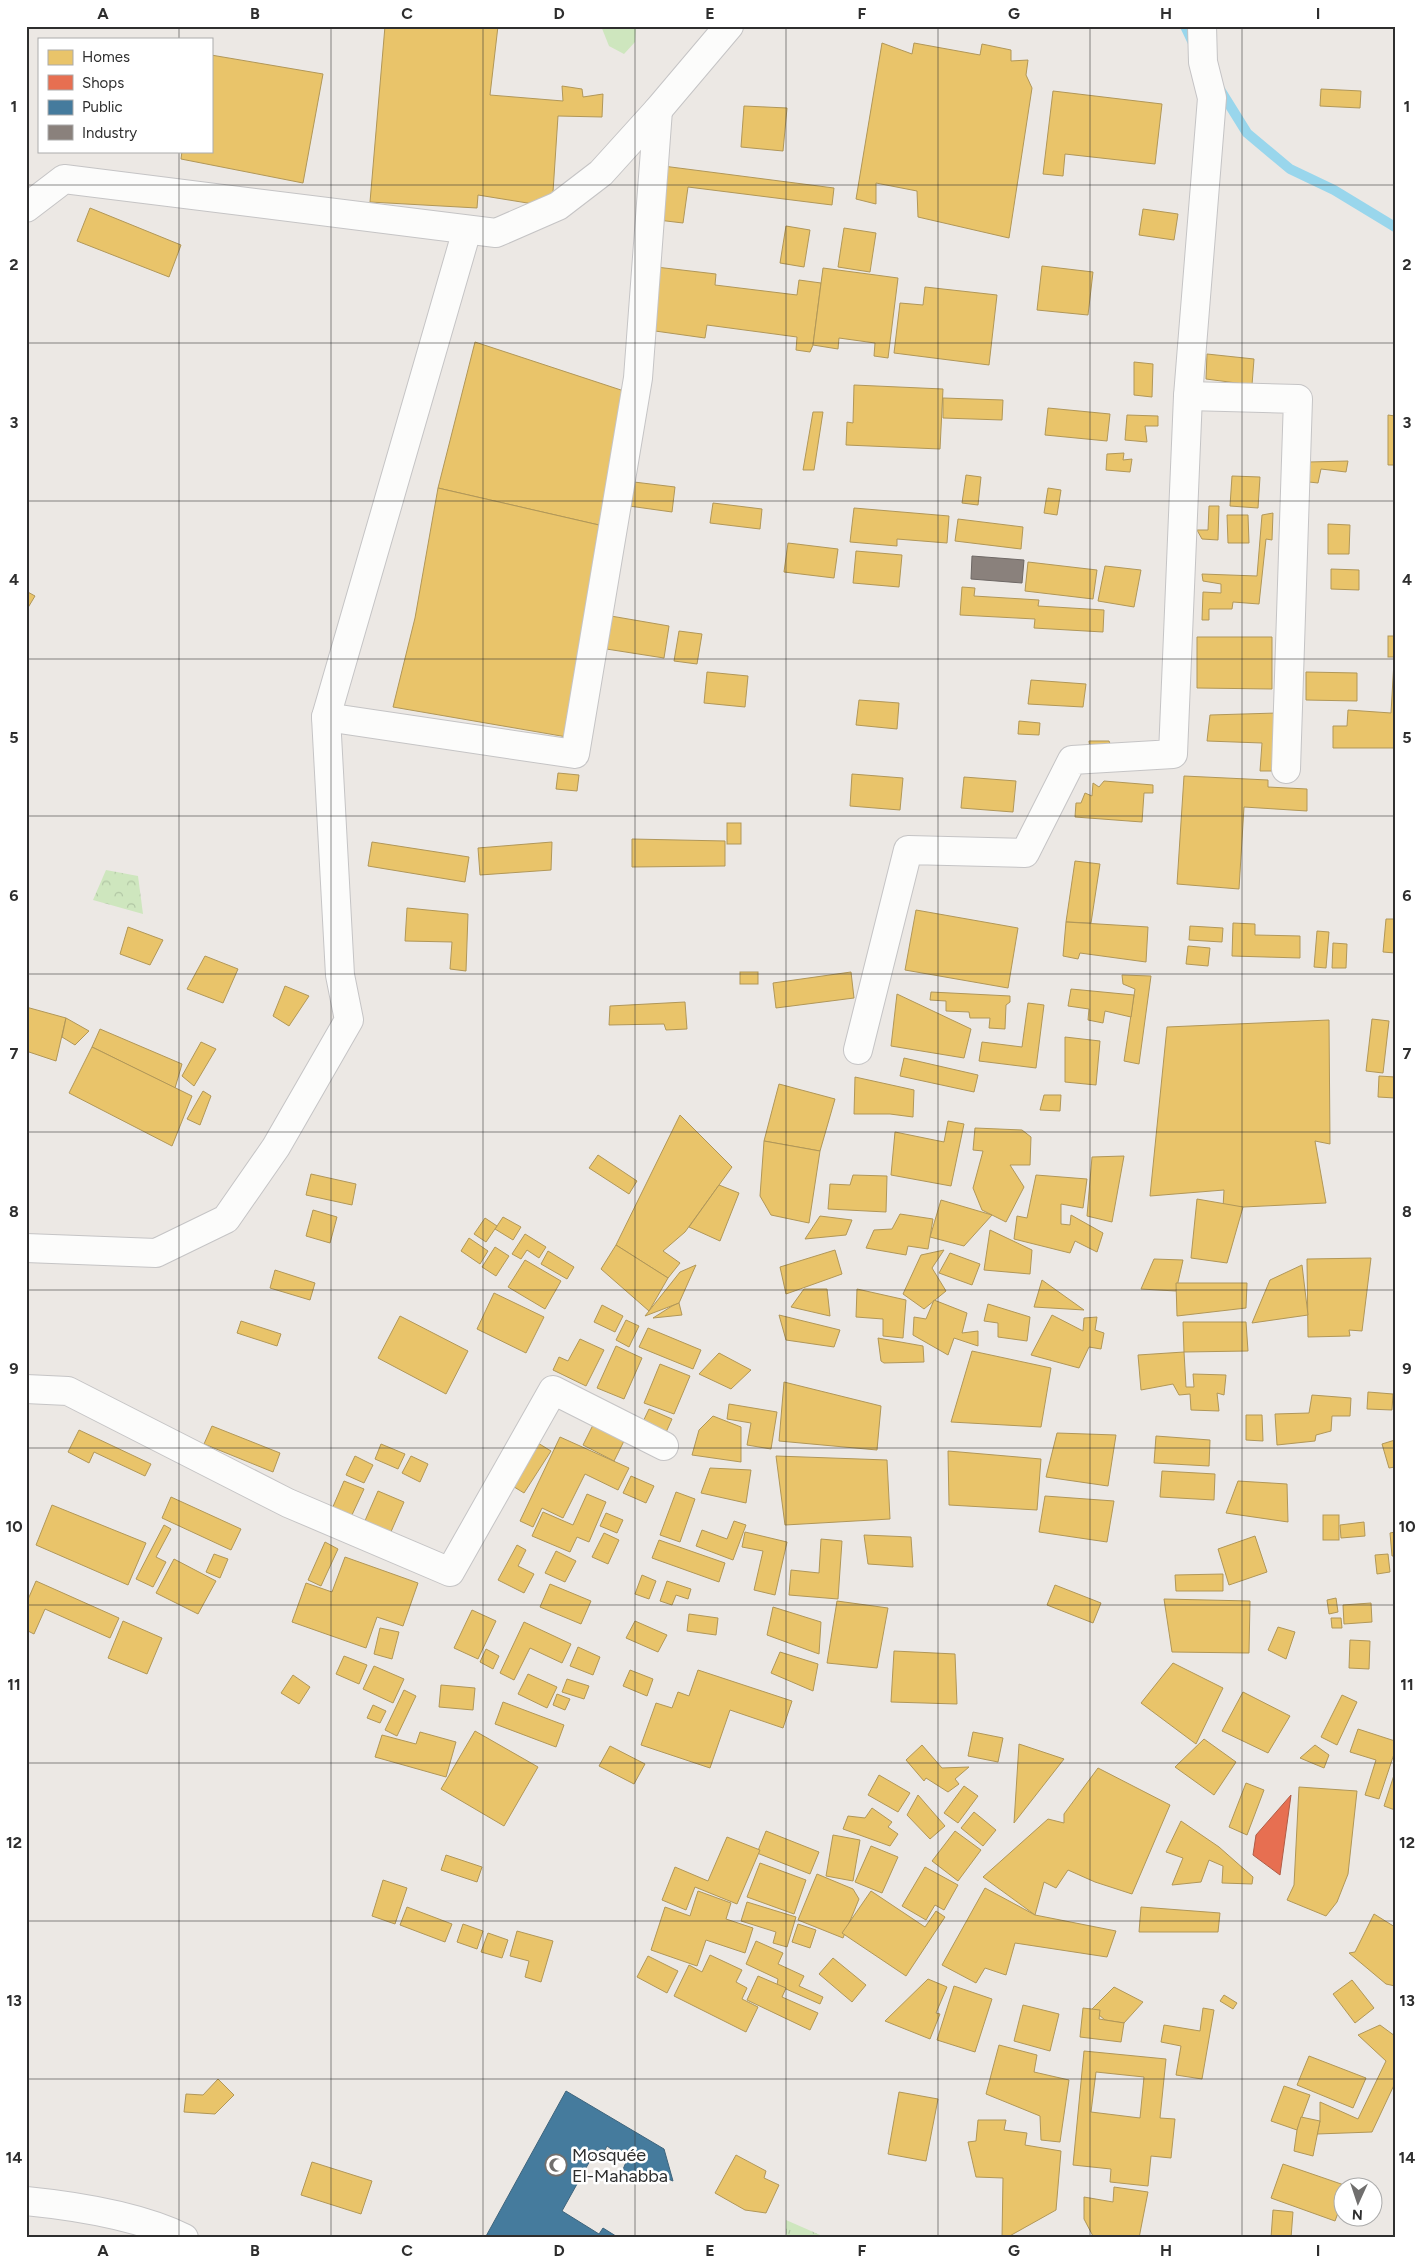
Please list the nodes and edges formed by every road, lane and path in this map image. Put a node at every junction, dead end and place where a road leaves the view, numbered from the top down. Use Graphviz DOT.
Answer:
graph roads {
  1 [pos="729,26"];
  2 [pos="1202,26"];
  3 [pos="658,110"];
  4 [pos="26,208"];
  5 [pos="467,230"];
  6 [pos="1188,396"];
  7 [pos="326,717"];
  8 [pos="1286,769"];
  9 [pos="858,1050"];
  10 [pos="26,1248"];
  11 [pos="26,1389"];
  12 [pos="664,1446"];
  13 [pos="26,2201"];
  14 [pos="184,2238"];
  1 -- 3 [label="street"];
  2 -- 6 [label="street"];
  3 -- 5 [label="street"];
  3 -- 7 [label="street"];
  4 -- 5 [label="street"];
  5 -- 7 [label="street"];
  6 -- 8 [label="street"];
  6 -- 9 [label="street"];
  7 -- 10 [label="street"];
  11 -- 12 [label="street"];
  13 -- 14 [label="street"];
}
